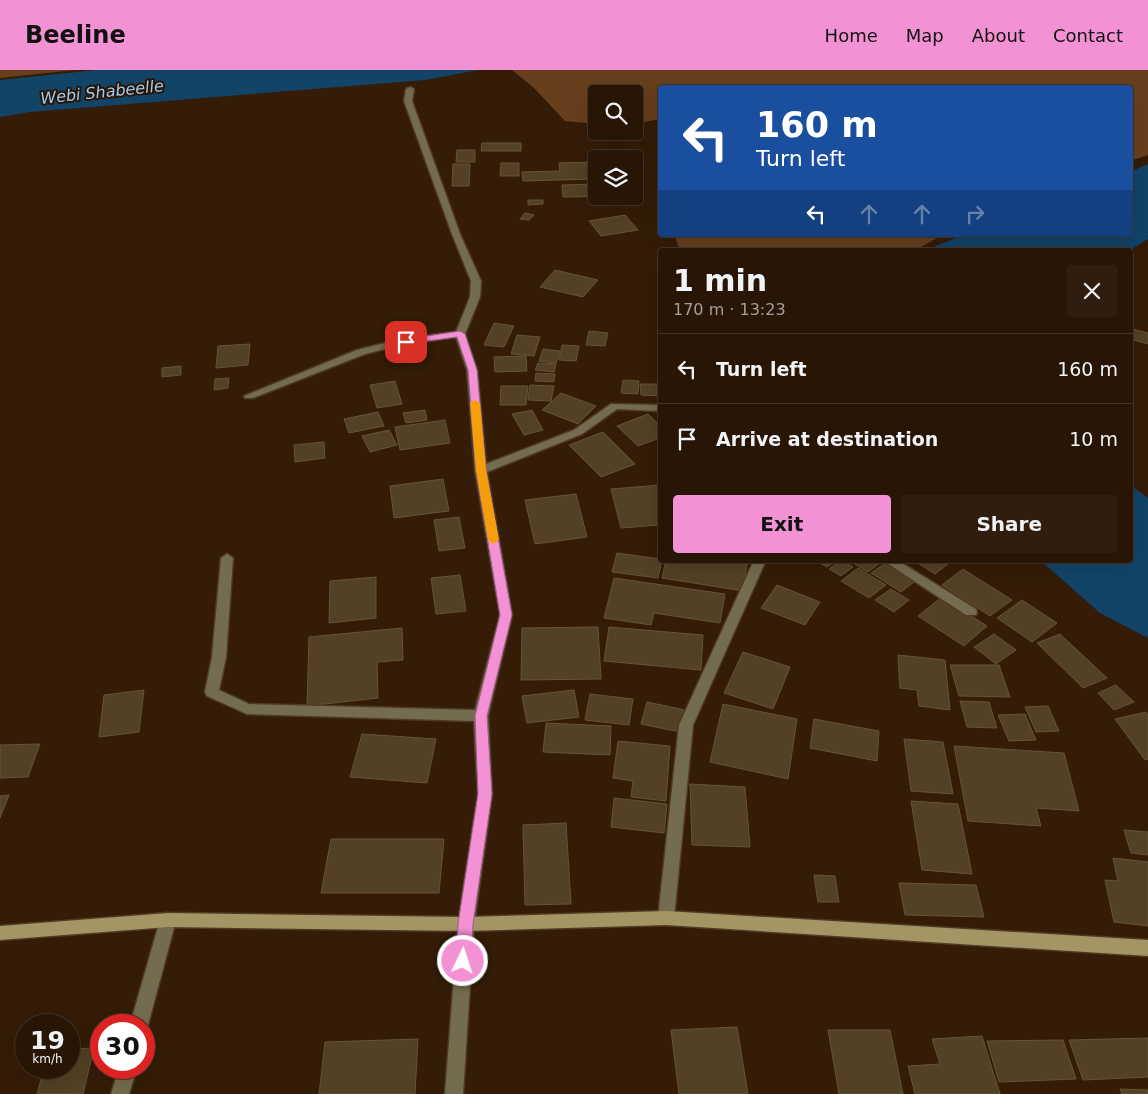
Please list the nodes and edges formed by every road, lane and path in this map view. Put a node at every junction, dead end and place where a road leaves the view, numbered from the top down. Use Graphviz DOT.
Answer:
graph roads {
  1 [pos="410,89"];
  2 [pos="460,334"];
  3 [pos="249,396"];
  4 [pos="658,408"];
  5 [pos="481,470"];
  6 [pos="227,558"];
  7 [pos="759,563"];
  8 [pos="893,563"];
  9 [pos="972,612"];
  10 [pos="481,716"];
  11 [pos="666,918"];
  12 [pos="168,920"];
  13 [pos="466,924"];
  14 [pos="0,933"];
  15 [pos="1148,948"];
  16 [pos="142,1014"];
  17 [pos="125,1079"];
  18 [pos="120,1094"];
  19 [pos="454,1094"];
  1 -- 2 [label="street"];
  2 -- 3 [label="street"];
  2 -- 5 [label="street"];
  4 -- 5 [label="street"];
  5 -- 10 [label="street"];
  6 -- 10 [label="street"];
  7 -- 11 [label="street"];
  8 -- 9 [label="street"];
  10 -- 13 [label="street"];
  11 -- 13 [label="street"];
  11 -- 15 [label="street"];
  12 -- 13 [label="street"];
  12 -- 14 [label="street"];
  12 -- 16 [label="street"];
  13 -- 19 [label="street"];
  17 -- 18 [label="street"];
}
